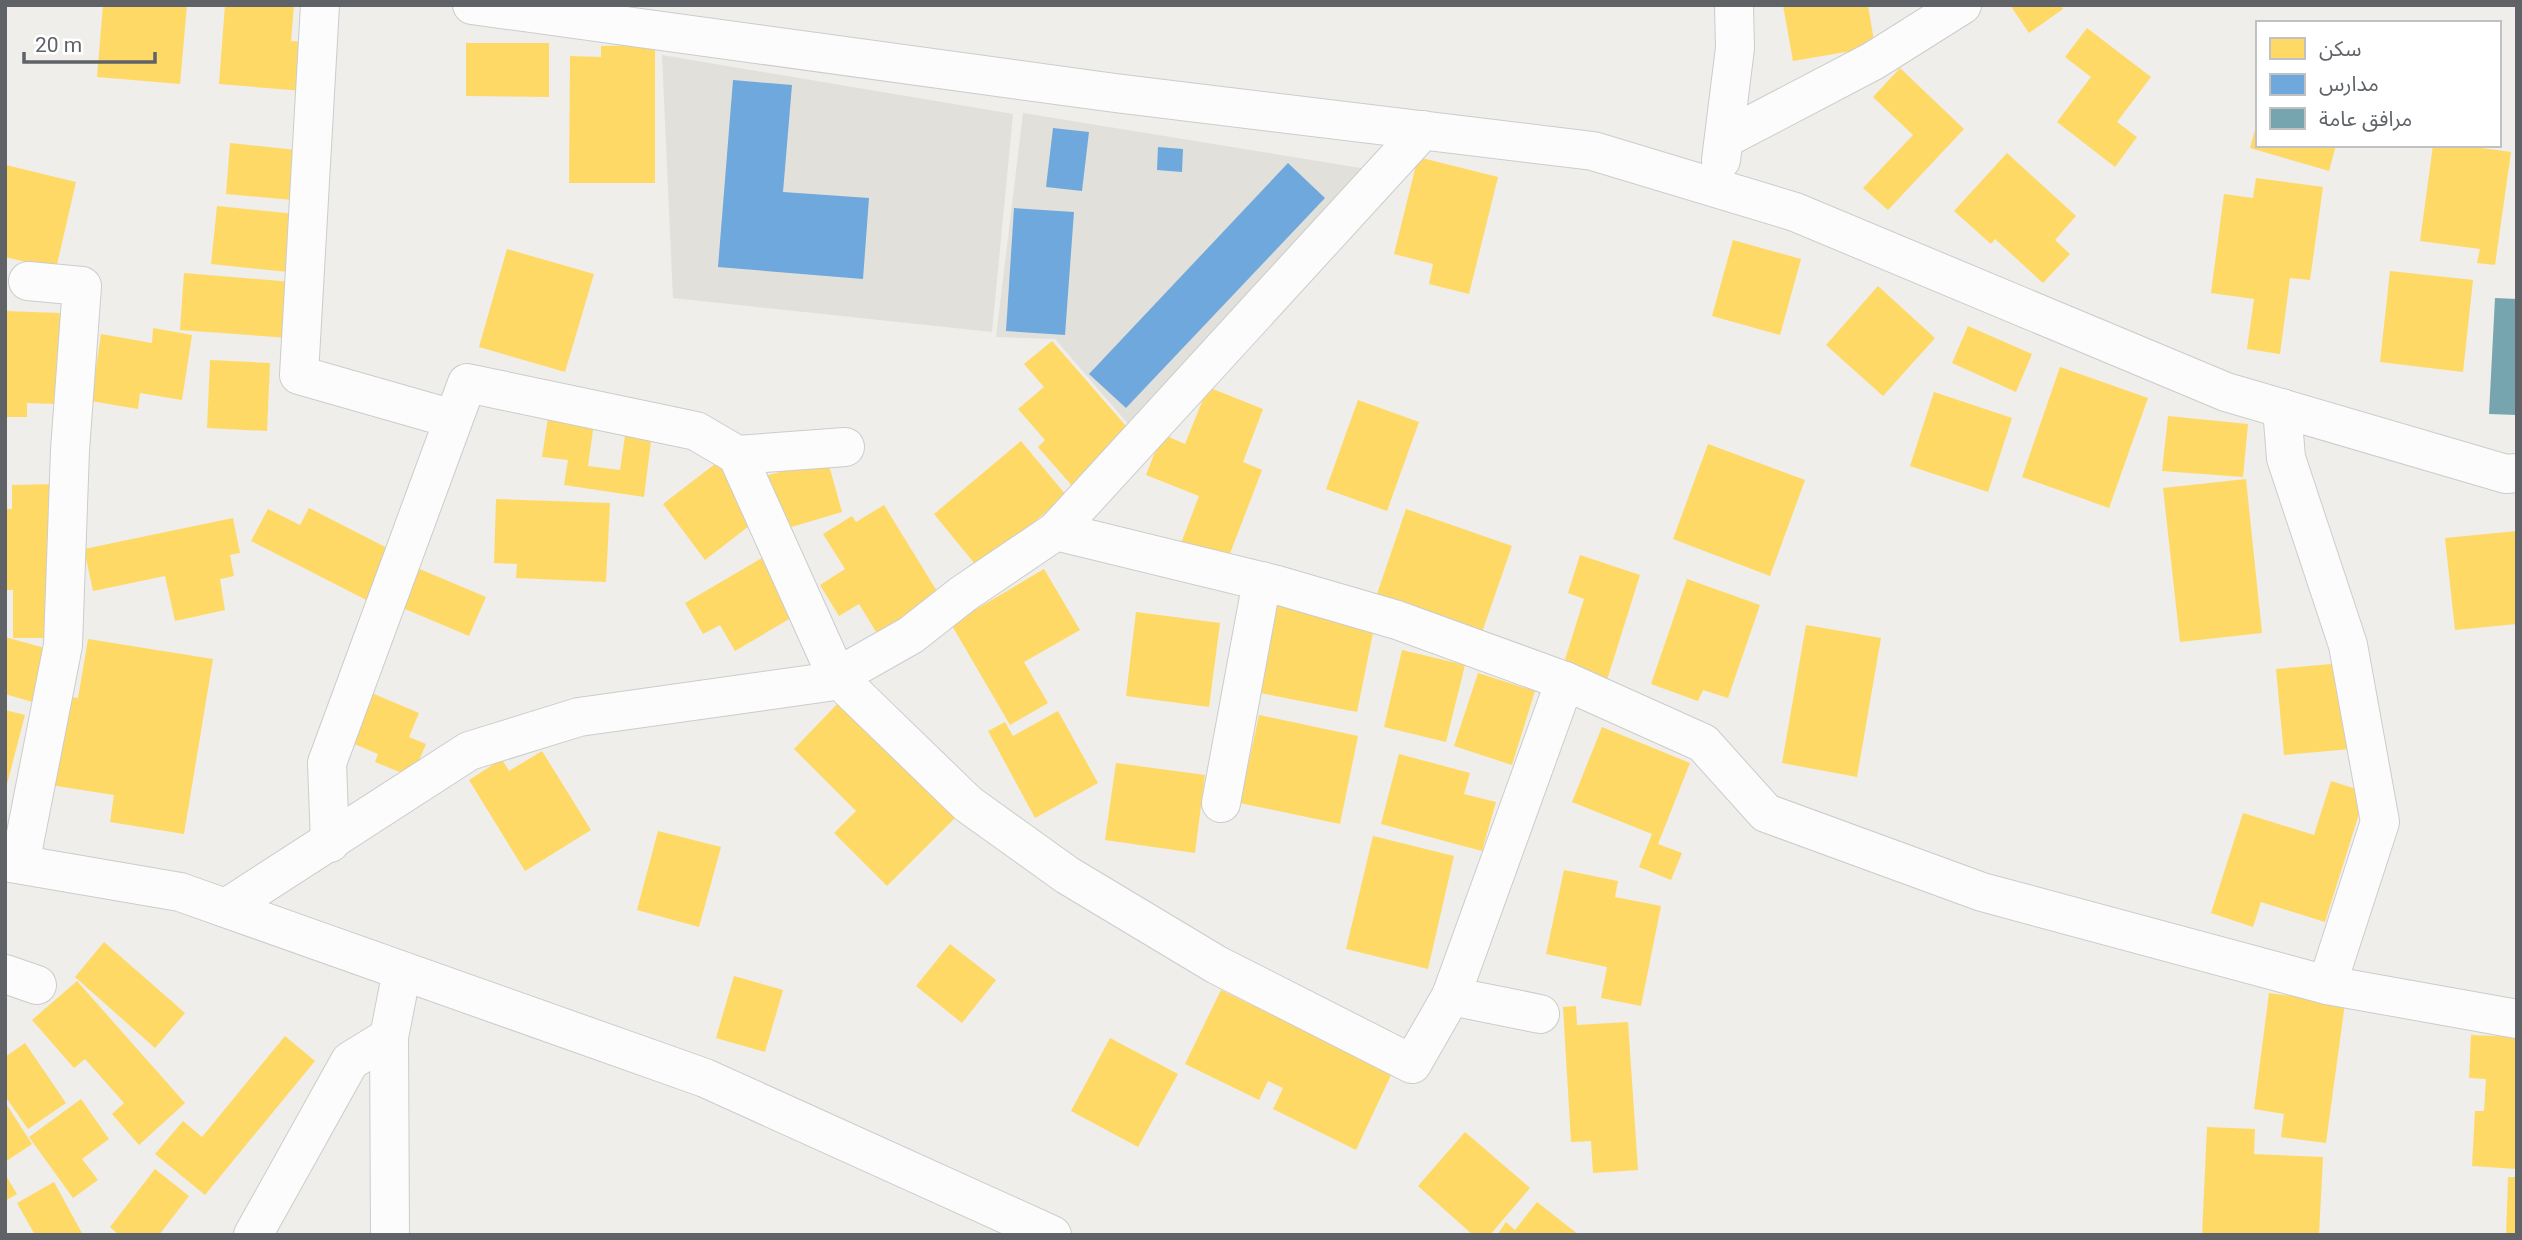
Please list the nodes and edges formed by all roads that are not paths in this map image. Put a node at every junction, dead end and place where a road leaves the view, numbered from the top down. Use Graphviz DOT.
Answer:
graph roads {
  1 [pos="320,5"];
  2 [pos="472,5"];
  3 [pos="1734,5"];
  4 [pos="1962,5"];
  5 [pos="685,21"];
  6 [pos="1423,131"];
  7 [pos="1724,139"];
  8 [pos="1718,190"];
  9 [pos="28,281"];
  10 [pos="2283,408"];
  11 [pos="453,419"];
  12 [pos="845,447"];
  13 [pos="737,456"];
  14 [pos="2517,473"];
  15 [pos="1056,531"];
  16 [pos="1262,581"];
  17 [pos="838,677"];
  18 [pos="1565,681"];
  19 [pos="1221,803"];
  20 [pos="330,843"];
  21 [pos="13,863"];
  22 [pos="226,908"];
  23 [pos="402,971"];
  24 [pos="2327,985"];
  25 [pos="1451,996"];
  26 [pos="1541,1014"];
  27 [pos="2517,1018"];
  28 [pos="389,1037"];
  29 [pos="253,1235"];
  30 [pos="390,1235"];
  31 [pos="1052,1235"];
  1 -- 11 [label="street"];
  2 -- 5 [label="street"];
  3 -- 7 [label="street"];
  4 -- 7 [label="street"];
  5 -- 6 [label="street"];
  6 -- 8 [label="street"];
  6 -- 15 [label="street"];
  7 -- 8 [label="street"];
  8 -- 10 [label="street"];
  9 -- 21 [label="street"];
  10 -- 14 [label="street"];
  10 -- 24 [label="street"];
  11 -- 13 [label="street"];
  11 -- 20 [label="street"];
  12 -- 13 [label="street"];
  13 -- 17 [label="street"];
  15 -- 16 [label="street"];
  15 -- 17 [label="street"];
  16 -- 18 [label="street"];
  16 -- 19 [label="street"];
  17 -- 20 [label="street"];
  17 -- 25 [label="street"];
  18 -- 24 [label="street"];
  18 -- 25 [label="street"];
  20 -- 22 [label="street"];
  21 -- 22 [label="street"];
  22 -- 23 [label="street"];
  23 -- 28 [label="street"];
  23 -- 31 [label="street"];
  24 -- 27 [label="street"];
  25 -- 26 [label="street"];
  28 -- 29 [label="street"];
  28 -- 30 [label="street"];
}
